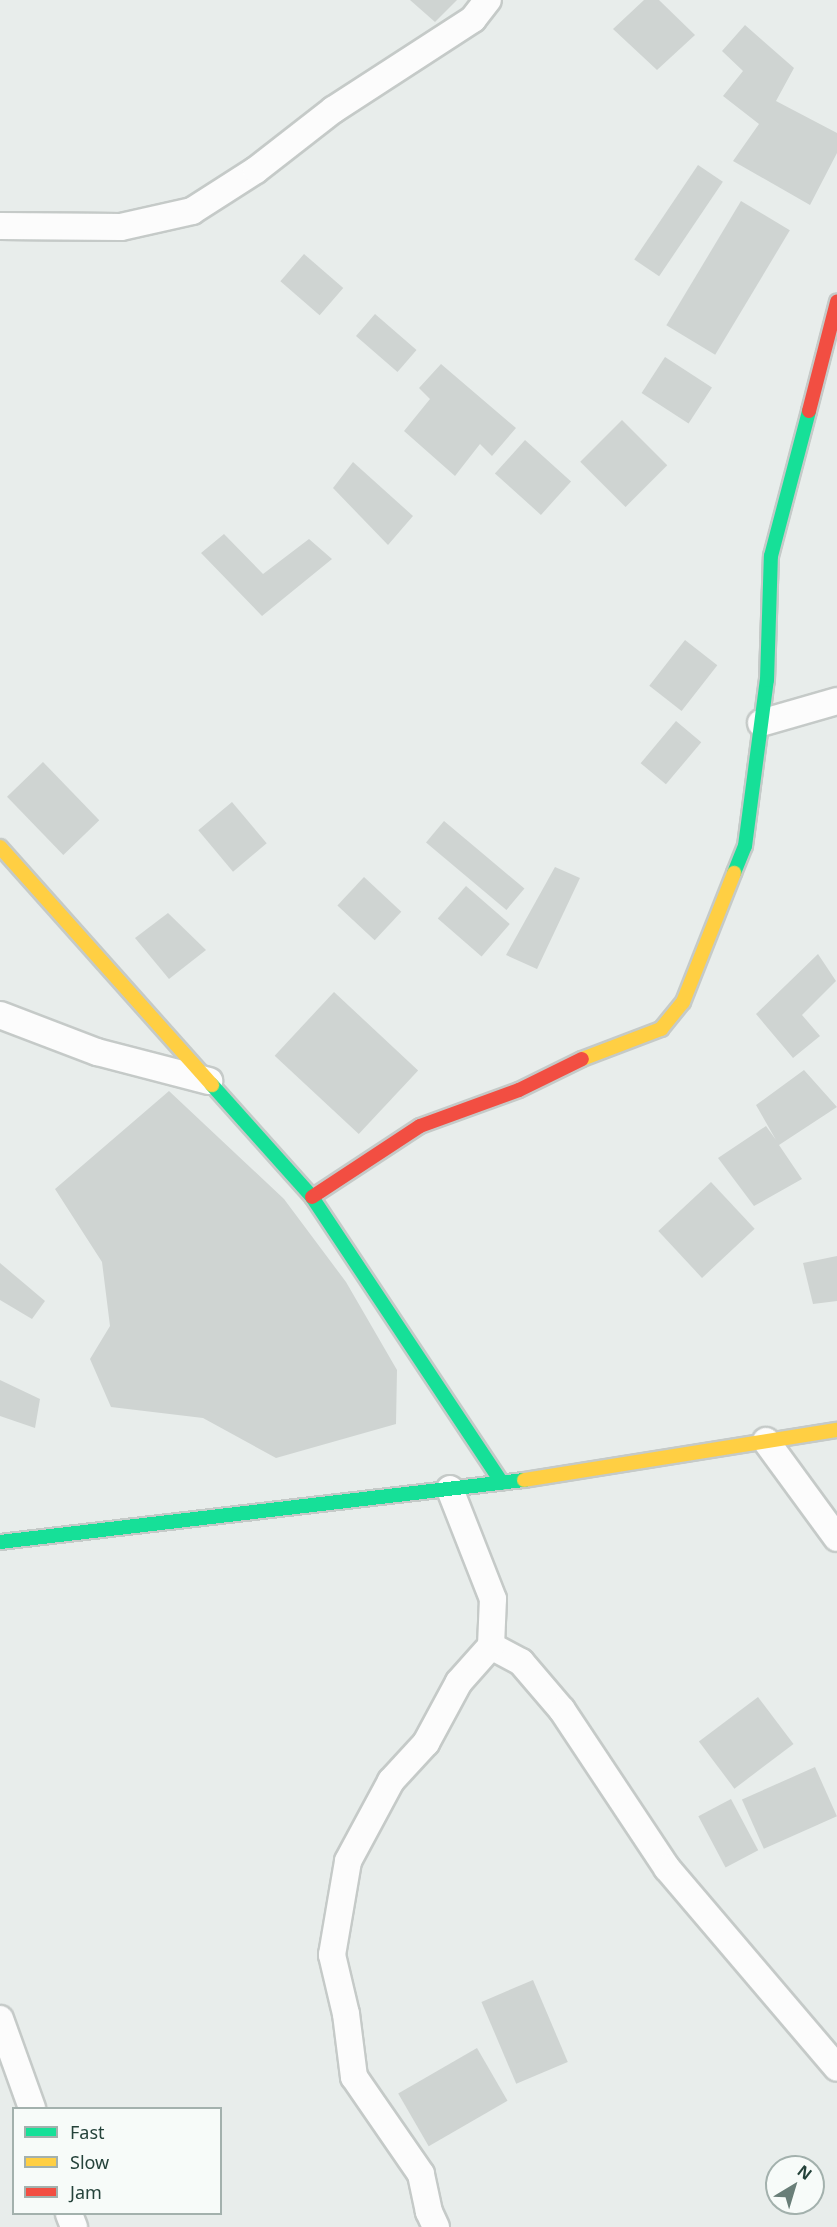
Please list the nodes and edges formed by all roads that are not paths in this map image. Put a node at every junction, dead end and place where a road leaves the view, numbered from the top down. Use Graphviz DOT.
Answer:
graph roads {
  1 [pos="488,0"];
  2 [pos="0,226"];
  3 [pos="837,302"];
  4 [pos="837,701"];
  5 [pos="761,723"];
  6 [pos="0,847"];
  7 [pos="0,1015"];
  8 [pos="208,1081"];
  9 [pos="312,1197"];
  10 [pos="837,1430"];
  11 [pos="766,1441"];
  12 [pos="502,1483"];
  13 [pos="450,1489"];
  14 [pos="837,1538"];
  15 [pos="0,1542"];
  16 [pos="491,1646"];
  17 [pos="0,2019"];
  18 [pos="837,2068"];
  19 [pos="31,2107"];
  20 [pos="436,2227"];
  1 -- 2 [label="street"];
  3 -- 5 [label="street"];
  4 -- 5 [label="street"];
  5 -- 9 [label="street"];
  6 -- 8 [label="street"];
  7 -- 8 [label="street"];
  8 -- 9 [label="street"];
  9 -- 12 [label="street"];
  10 -- 11 [label="street"];
  11 -- 12 [label="street"];
  11 -- 14 [label="street"];
  12 -- 13 [label="street"];
  13 -- 15 [label="street"];
  13 -- 16 [label="street"];
  16 -- 18 [label="street"];
  16 -- 20 [label="street"];
  17 -- 19 [label="street"];
}
